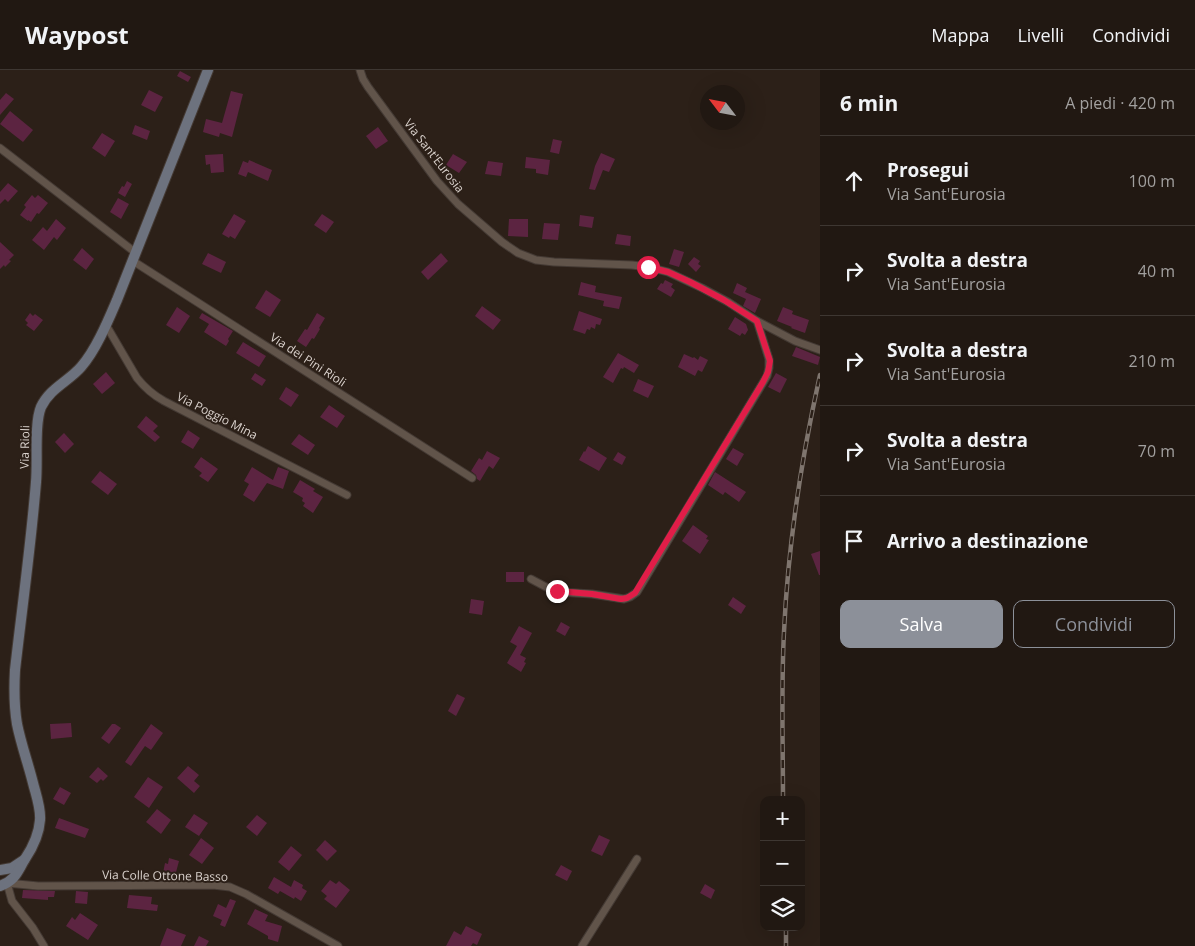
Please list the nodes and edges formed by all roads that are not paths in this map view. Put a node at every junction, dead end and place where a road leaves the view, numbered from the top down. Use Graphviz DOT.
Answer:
graph roads {
  1 [pos="208,70"];
  2 [pos="360,70"];
  3 [pos="0,148"];
  4 [pos="134,257"];
  5 [pos="757,321"];
  6 [pos="106,325"];
  7 [pos="820,350"];
  8 [pos="472,478"];
  9 [pos="347,495"];
  10 [pos="531,579"];
  11 [pos="637,859"];
  12 [pos="24,860"];
  13 [pos="0,870"];
  14 [pos="3,884"];
  15 [pos="44,946"];
  16 [pos="338,946"];
  17 [pos="582,946"];
  1 -- 4 [label="main road, Via Rioli"];
  2 -- 5 [label="street, Via Sant'Eurosia"];
  3 -- 4 [label="street, Via dei Pini Rioli"];
  4 -- 6 [label="main road, Via Rioli"];
  4 -- 8 [label="street, Via dei Pini Rioli"];
  5 -- 7 [label="street, Via Sant'Eurosia"];
  5 -- 10 [label="street"];
  6 -- 9 [label="street, Via Poggio Mina"];
  6 -- 12 [label="main road, Via Rioli"];
  11 -- 17 [label="street"];
  12 -- 13 [label="main road"];
  12 -- 14 [label="main road, Via Rioli"];
  14 -- 15 [label="street"];
  14 -- 16 [label="street, Via Colle Ottone Basso"];
}
